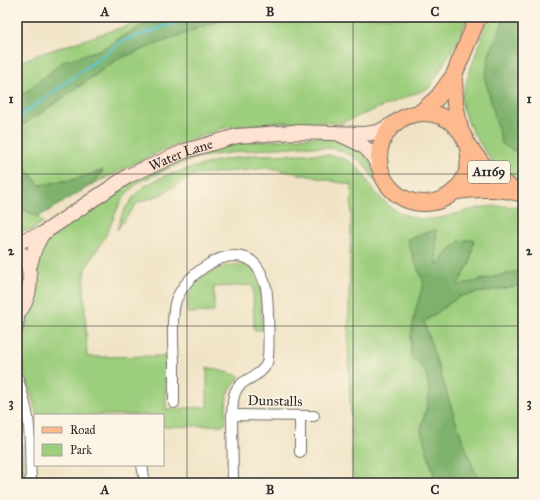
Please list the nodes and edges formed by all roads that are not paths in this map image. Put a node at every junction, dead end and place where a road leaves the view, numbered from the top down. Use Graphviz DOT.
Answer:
graph roads {
  1 [pos="478,17"];
  2 [pos="454,75"];
  3 [pos="420,113"];
  4 [pos="396,122"];
  5 [pos="460,130"];
  6 [pos="339,134"];
  7 [pos="468,146"];
  8 [pos="380,170"];
  9 [pos="457,191"];
  10 [pos="519,193"];
  11 [pos="42,234"];
  12 [pos="17,242"];
  13 [pos="17,250"];
  14 [pos="29,268"];
  15 [pos="18,313"];
  16 [pos="17,330"];
  17 [pos="17,376"];
  18 [pos="174,403"];
  19 [pos="232,415"];
  20 [pos="300,416"];
  21 [pos="314,416"];
  22 [pos="300,452"];
  23 [pos="142,466"];
  24 [pos="31,483"];
  25 [pos="145,483"];
  26 [pos="233,483"];
  1 -- 2 [label="main road"];
  2 -- 3 [label="main road"];
  2 -- 5 [label="main road"];
  3 -- 4 [label="main road"];
  3 -- 5 [label="main road"];
  4 -- 6 [label="main road, Water Lane"];
  4 -- 8 [label="main road"];
  5 -- 7 [label="main road"];
  6 -- 8 [label="main road, Water Lane"];
  6 -- 11 [label="main road, Water Lane"];
  7 -- 9 [label="main road"];
  7 -- 10 [label="main road, A1169"];
  8 -- 9 [label="main road"];
  9 -- 10 [label="main road, A1169"];
  11 -- 12 [label="main road, Water Lane"];
  11 -- 14 [label="main road"];
  13 -- 14 [label="main road"];
  14 -- 15 [label="main road"];
  15 -- 16 [label="street"];
  17 -- 24 [label="street"];
  18 -- 19 [label="street"];
  19 -- 20 [label="street, Dunstalls"];
  19 -- 26 [label="street, Dunstalls"];
  20 -- 21 [label="street, Dunstalls"];
  20 -- 22 [label="street"];
  23 -- 25 [label="street"];
}
